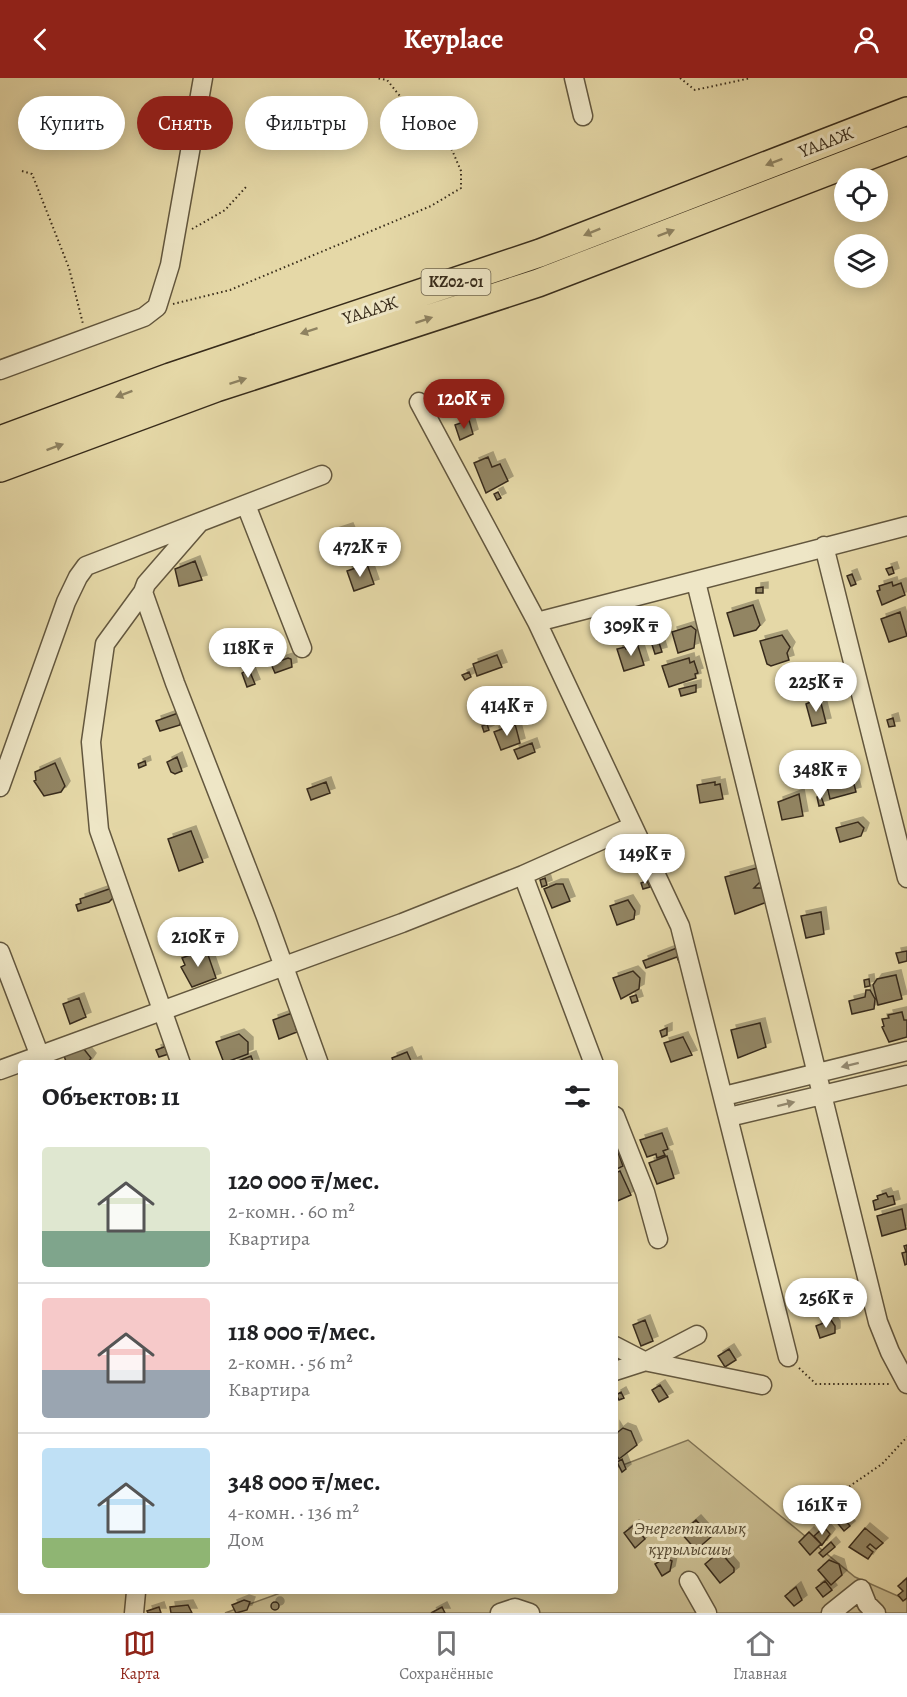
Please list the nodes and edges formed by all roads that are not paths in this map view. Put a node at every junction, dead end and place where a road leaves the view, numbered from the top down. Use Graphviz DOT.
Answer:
graph roads {
  1 [pos="203,78"];
  2 [pos="574,78"];
  3 [pos="907,111"];
  4 [pos="583,116"];
  5 [pos="907,141"];
  6 [pos="0,370"];
  7 [pos="419,402"];
  8 [pos="0,440"];
  9 [pos="0,468"];
  10 [pos="322,475"];
  11 [pos="246,505"];
  12 [pos="199,523"];
  13 [pos="907,526"];
  14 [pos="824,546"];
  15 [pos="696,582"];
  16 [pos="143,592"];
  17 [pos="537,622"];
  18 [pos="302,648"];
  19 [pos="0,787"];
  20 [pos="633,826"];
  21 [pos="523,875"];
  22 [pos="907,878"];
  23 [pos="0,952"];
  24 [pos="283,967"];
  25 [pos="163,1013"];
  26 [pos="907,1051"];
  27 [pos="41,1060"];
  28 [pos="180,1060"];
  29 [pos="318,1060"];
  30 [pos="592,1060"];
  31 [pos="18,1066"];
  32 [pos="0,1070"];
  33 [pos="817,1073"];
  34 [pos="907,1075"];
  35 [pos="823,1095"];
  36 [pos="724,1096"];
  37 [pos="729,1117"];
  38 [pos="618,1124"];
  39 [pos="658,1239"];
  40 [pos="697,1335"];
  41 [pos="618,1348"];
  42 [pos="788,1358"];
  43 [pos="644,1361"];
  44 [pos="618,1370"];
  45 [pos="901,1384"];
  46 [pos="762,1385"];
  47 [pos="689,1581"];
  48 [pos="136,1594"];
  49 [pos="134,1613"];
  50 [pos="500,1613"];
  51 [pos="530,1613"];
  52 [pos="707,1613"];
  53 [pos="831,1613"];
  54 [pos="876,1613"];
  1 -- 6 [label="street"];
  2 -- 4 [label="street"];
  3 -- 8 [label="highway, ҮАААЖ / KZ02-01, one-way"];
  9 -- 5 [label="highway, ҮАААЖ / KZ02-01, one-way"];
  7 -- 17 [label="street"];
  10 -- 11 [label="street"];
  11 -- 12 [label="street"];
  11 -- 18 [label="street"];
  12 -- 16 [label="street"];
  12 -- 19 [label="street"];
  13 -- 14 [label="street"];
  14 -- 15 [label="street"];
  14 -- 22 [label="street"];
  15 -- 17 [label="street"];
  15 -- 33 [label="street"];
  16 -- 24 [label="street"];
  16 -- 25 [label="street"];
  17 -- 20 [label="street"];
  20 -- 21 [label="street"];
  20 -- 36 [label="street"];
  21 -- 24 [label="street"];
  21 -- 30 [label="street"];
  23 -- 27 [label="street"];
  24 -- 25 [label="street"];
  24 -- 29 [label="street"];
  25 -- 27 [label="street"];
  25 -- 28 [label="street"];
  26 -- 33 [label="street, one-way"];
  31 -- 32 [label="street"];
  33 -- 35 [label="street"];
  33 -- 36 [label="street"];
  34 -- 35 [label="street"];
  37 -- 35 [label="street, one-way"];
  35 -- 45 [label="street"];
  36 -- 37 [label="street"];
  37 -- 42 [label="street"];
  38 -- 39 [label="street"];
  40 -- 43 [label="street"];
  41 -- 43 [label="street"];
  43 -- 44 [label="street"];
  43 -- 46 [label="street"];
  47 -- 52 [label="street"];
  48 -- 49 [label="street"];
  50 -- 51 [label="street"];
  53 -- 54 [label="street"];
}
